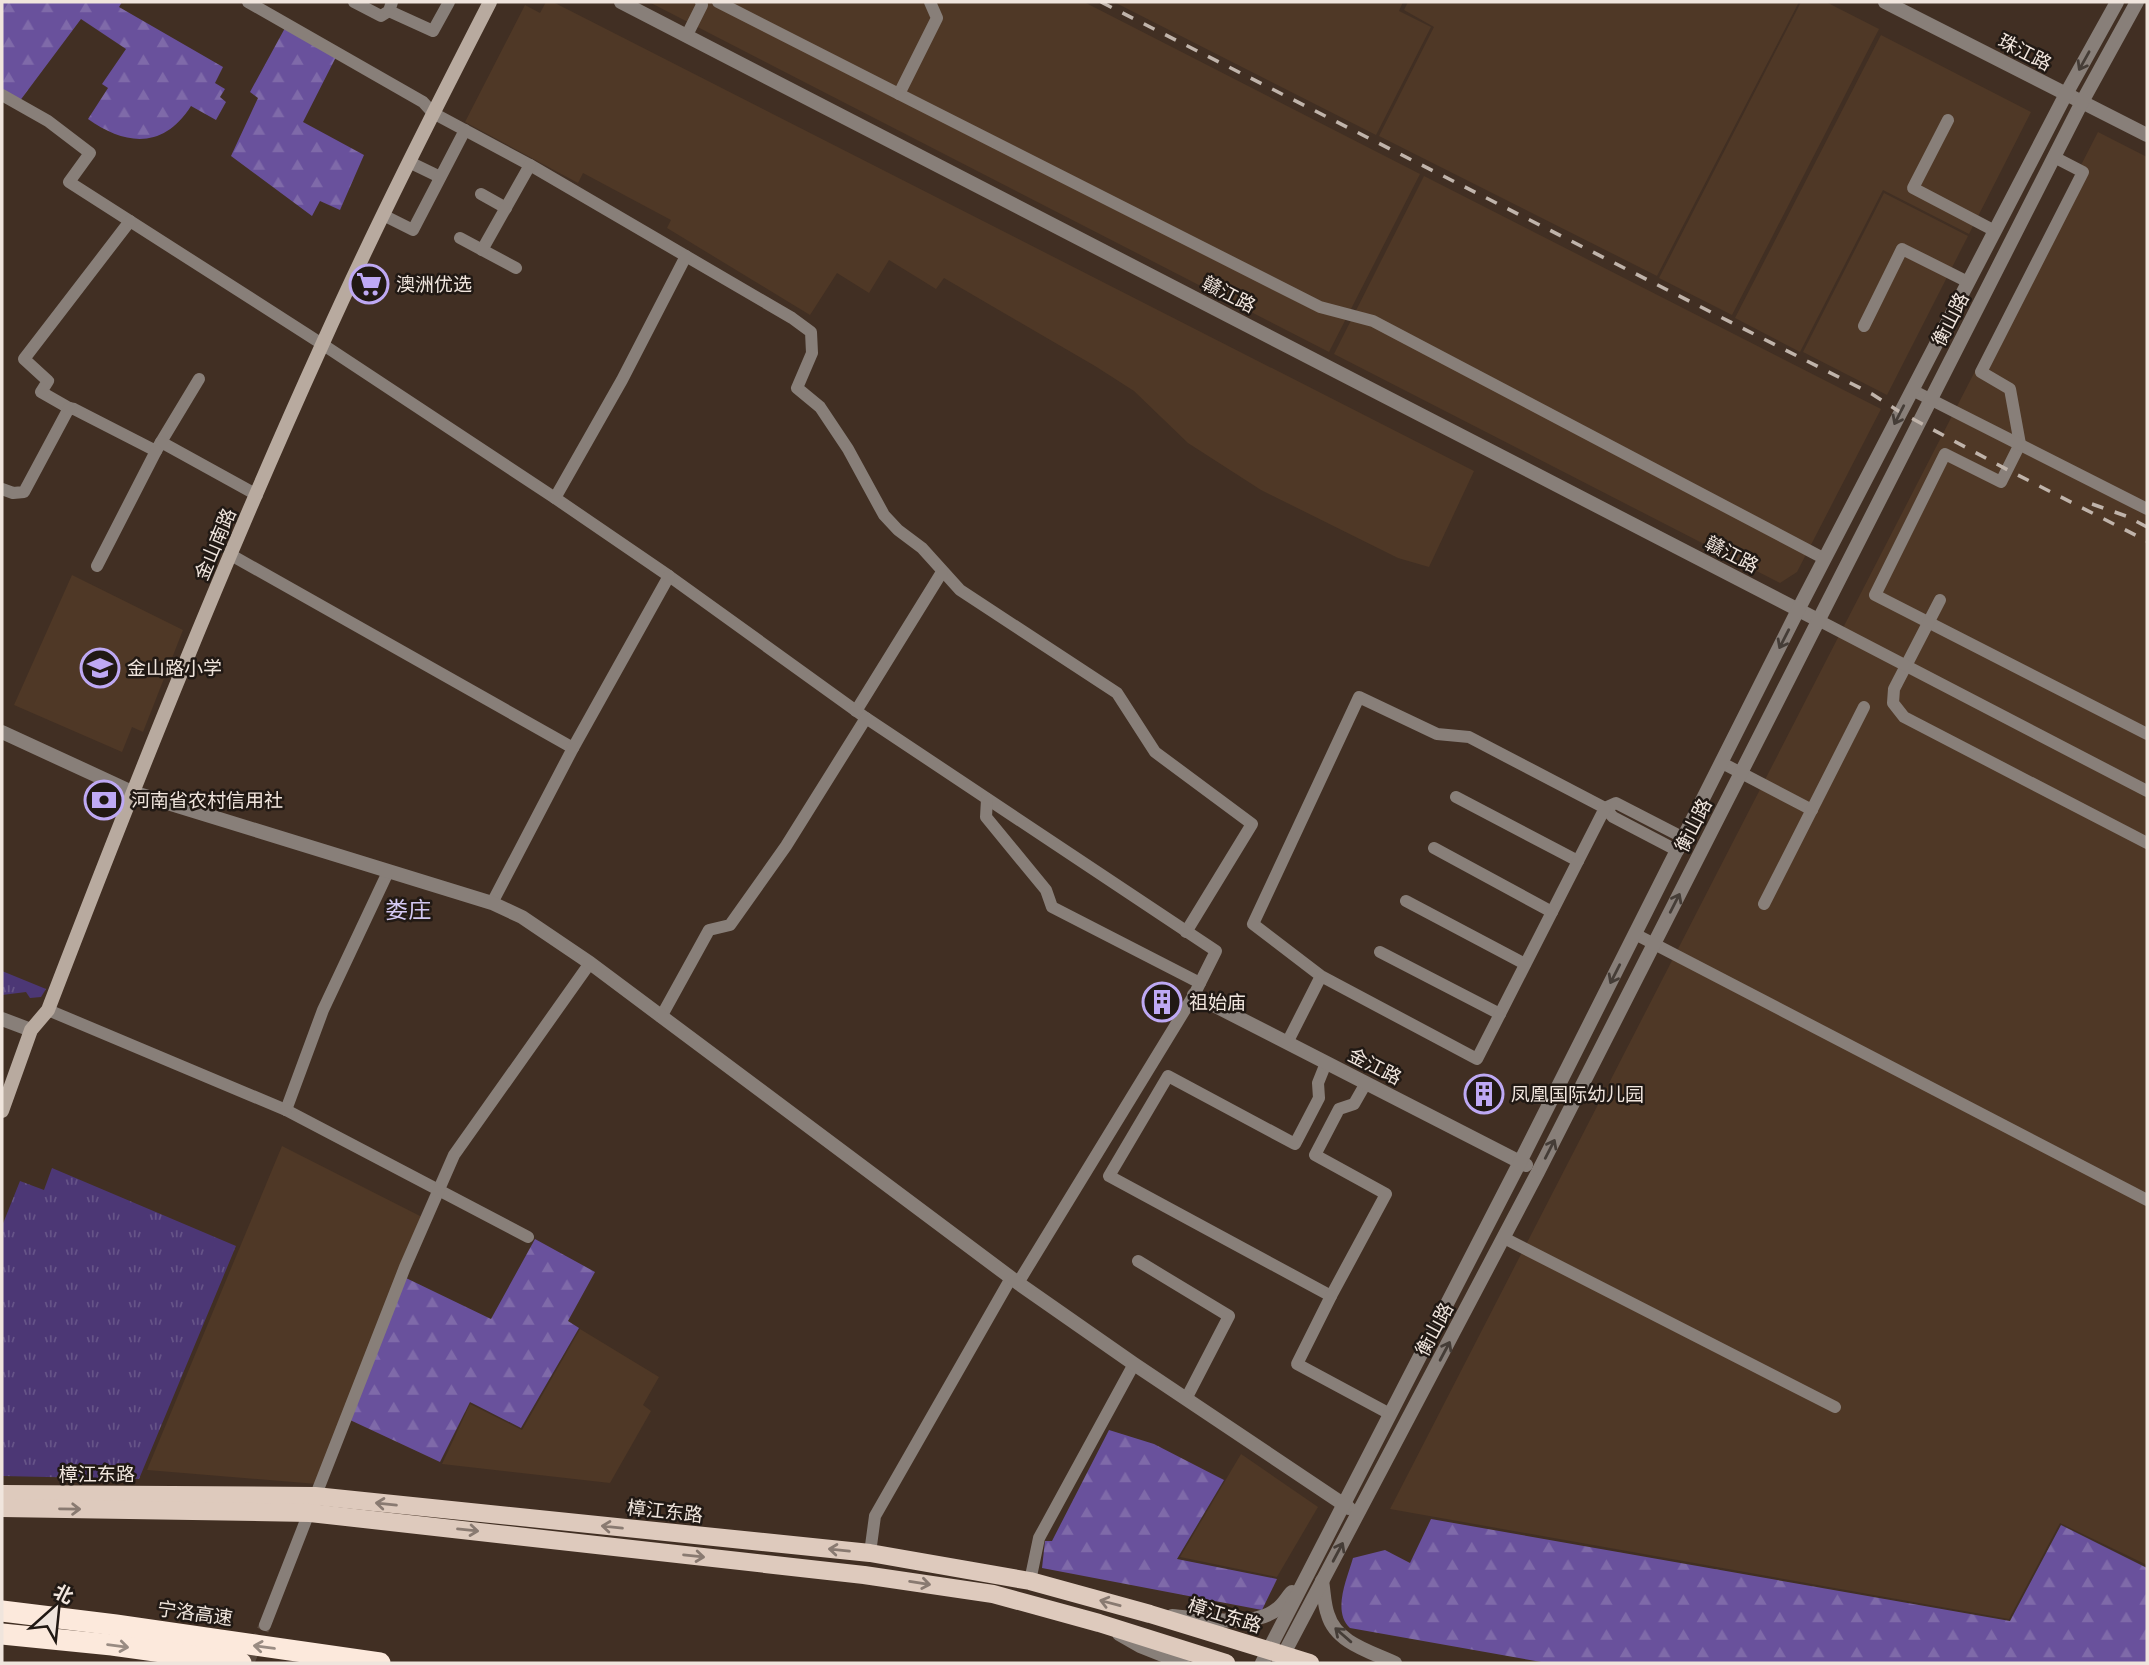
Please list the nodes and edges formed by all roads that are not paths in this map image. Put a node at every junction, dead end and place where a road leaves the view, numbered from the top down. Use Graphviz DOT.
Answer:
graph roads {
  1 [pos="248,2"];
  2 [pos="354,2"];
  3 [pos="449,2"];
  4 [pos="490,2"];
  5 [pos="621,2"];
  6 [pos="701,2"];
  7 [pos="718,2"];
  8 [pos="930,2"];
  9 [pos="1885,2"];
  10 [pos="2117,2"];
  11 [pos="2137,2"];
  12 [pos="391,7"];
  13 [pos="687,35"];
  14 [pos="899,94"];
  15 [pos="2066,94"];
  16 [pos="2,95"];
  17 [pos="2082,102"];
  18 [pos="433,113"];
  19 [pos="1948,120"];
  20 [pos="465,130"];
  21 [pos="2147,135"];
  22 [pos="2054,157"];
  23 [pos="409,162"];
  24 [pos="530,165"];
  25 [pos="440,177"];
  26 [pos="481,194"];
  27 [pos="506,208"];
  28 [pos="383,215"];
  29 [pos="130,221"];
  30 [pos="1995,231"];
  31 [pos="460,238"];
  32 [pos="482,250"];
  33 [pos="686,256"];
  34 [pos="516,268"];
  35 [pos="1968,282"];
  36 [pos="1864,326"];
  37 [pos="322,344"];
  38 [pos="199,379"];
  39 [pos="1912,390"];
  40 [pos="1931,399"];
  41 [pos="69,408"];
  42 [pos="2020,444"];
  43 [pos="158,446"];
  44 [pos="2,489"];
  45 [pos="257,495"];
  46 [pos="555,498"];
  47 [pos="2147,509"];
  48 [pos="231,555"];
  49 [pos="1825,559"];
  50 [pos="97,566"];
  51 [pos="942,572"];
  52 [pos="669,576"];
  53 [pos="1940,600"];
  54 [pos="1798,610"];
  55 [pos="1818,620"];
  56 [pos="1928,622"];
  57 [pos="1905,667"];
  58 [pos="1864,707"];
  59 [pos="861,715"];
  60 [pos="2,732"];
  61 [pos="2147,734"];
  62 [pos="573,748"];
  63 [pos="1721,763"];
  64 [pos="1741,773"];
  65 [pos="2147,791"];
  66 [pos="132,792"];
  67 [pos="1456,797"];
  68 [pos="987,799"];
  69 [pos="1605,808"];
  70 [pos="1812,810"];
  71 [pos="2147,843"];
  72 [pos="1681,844"];
  73 [pos="1434,848"];
  74 [pos="1578,861"];
  75 [pos="388,872"];
  76 [pos="1406,901"];
  77 [pos="492,903"];
  78 [pos="1764,904"];
  79 [pos="1552,912"];
  80 [pos="1185,932"];
  81 [pos="1635,934"];
  82 [pos="1654,944"];
  83 [pos="1380,952"];
  84 [pos="590,963"];
  85 [pos="1525,964"];
  86 [pos="1321,976"];
  87 [pos="1197,989"];
  88 [pos="48,1010"];
  89 [pos="1500,1014"];
  90 [pos="661,1017"];
  91 [pos="2,1019"];
  92 [pos="31,1030"];
  93 [pos="1287,1043"];
  94 [pos="1326,1063"];
  95 [pos="1366,1083"];
  96 [pos="285,1110"];
  97 [pos="2,1111"];
  98 [pos="1294,1144"];
  99 [pos="1315,1155"];
  100 [pos="1520,1162"];
  101 [pos="1538,1172"];
  102 [pos="438,1189"];
  103 [pos="2147,1200"];
  104 [pos="528,1237"];
  105 [pos="1504,1238"];
  106 [pos="1138,1261"];
  107 [pos="1015,1280"];
  108 [pos="1331,1296"];
  109 [pos="1134,1364"];
  110 [pos="1186,1399"];
  111 [pos="1835,1407"];
  112 [pos="1390,1414"];
  113 [pos="2,1494"];
  114 [pos="313,1505"];
  115 [pos="1342,1505"];
  116 [pos="2,1508"];
  117 [pos="1359,1513"];
  118 [pos="870,1553"];
  119 [pos="1308,1572"];
  120 [pos="1030,1581"];
  121 [pos="1322,1581"];
  122 [pos="2,1611"];
  123 [pos="1150,1614"];
  124 [pos="1099,1623"];
  125 [pos="265,1625"];
  126 [pos="2,1634"];
  127 [pos="1273,1658"];
  128 [pos="242,1663"];
  129 [pos="380,1663"];
  130 [pos="1183,1663"];
  131 [pos="1226,1663"];
  132 [pos="1310,1663"];
  133 [pos="1395,1663"];
  1 -- 18 [label="street"];
  2 -- 12 [label="street"];
  3 -- 12 [label="street"];
  4 -- 18 [label="main road, 金山南路"];
  5 -- 13 [label="street, 赣江路"];
  6 -- 13 [label="street"];
  7 -- 14 [label="street"];
  8 -- 14 [label="street"];
  9 -- 15 [label="street, 珠江路"];
  10 -- 15 [label="street, 衡山路, one-way"];
  11 -- 17 [label="street, 衡山路"];
  13 -- 54 [label="street, 赣江路"];
  14 -- 49 [label="street"];
  15 -- 17 [label="street, 珠江路"];
  15 -- 30 [label="street, 衡山路"];
  16 -- 29 [label="street"];
  17 -- 21 [label="street, 珠江路"];
  17 -- 22 [label="street, 衡山路"];
  18 -- 20 [label="street"];
  18 -- 23 [label="main road, 金山南路"];
  19 -- 30 [label="street"];
  20 -- 24 [label="street"];
  20 -- 25 [label="street"];
  22 -- 40 [label="street, 衡山路"];
  22 -- 42 [label="street"];
  23 -- 25 [label="street"];
  23 -- 28 [label="main road, 金山南路"];
  24 -- 27 [label="street"];
  24 -- 33 [label="street"];
  25 -- 28 [label="street"];
  26 -- 27 [label="street"];
  27 -- 32 [label="street"];
  28 -- 37 [label="main road, 金山南路"];
  29 -- 37 [label="street"];
  29 -- 41 [label="street"];
  30 -- 35 [label="street, 衡山路"];
  31 -- 32 [label="street"];
  32 -- 34 [label="street"];
  33 -- 46 [label="street"];
  33 -- 51 [label="street"];
  35 -- 36 [label="street"];
  35 -- 39 [label="street, 衡山路"];
  37 -- 45 [label="main road, 金山南路"];
  37 -- 46 [label="street"];
  38 -- 43 [label="street"];
  39 -- 40 [label="street"];
  39 -- 49 [label="street, 衡山路, one-way"];
  40 -- 42 [label="street"];
  40 -- 55 [label="street, 衡山路"];
  41 -- 43 [label="street"];
  41 -- 44 [label="street"];
  42 -- 47 [label="street"];
  42 -- 56 [label="street"];
  43 -- 45 [label="street"];
  43 -- 50 [label="street"];
  45 -- 48 [label="main road, 金山南路"];
  46 -- 52 [label="street"];
  48 -- 62 [label="street"];
  48 -- 66 [label="main road, 金山南路"];
  49 -- 54 [label="street, 衡山路"];
  51 -- 59 [label="street"];
  51 -- 80 [label="street"];
  52 -- 59 [label="street"];
  52 -- 62 [label="street"];
  53 -- 56 [label="street"];
  54 -- 55 [label="street, 赣江路"];
  54 -- 63 [label="street, 衡山路, one-way"];
  55 -- 57 [label="street"];
  55 -- 64 [label="street, 衡山路"];
  56 -- 57 [label="street"];
  56 -- 61 [label="street"];
  57 -- 65 [label="street"];
  57 -- 71 [label="street"];
  58 -- 70 [label="street"];
  59 -- 68 [label="street"];
  59 -- 90 [label="street"];
  60 -- 66 [label="street"];
  62 -- 77 [label="street"];
  63 -- 64 [label="street"];
  63 -- 72 [label="street, 衡山路"];
  64 -- 70 [label="street"];
  82 -- 64 [label="street, 衡山路, one-way"];
  66 -- 75 [label="street"];
  66 -- 88 [label="main road, 金山南路"];
  67 -- 74 [label="street"];
  68 -- 80 [label="street"];
  68 -- 87 [label="street"];
  69 -- 72 [label="street"];
  69 -- 74 [label="street"];
  69 -- 86 [label="street"];
  70 -- 78 [label="street"];
  72 -- 81 [label="street, 衡山路"];
  73 -- 79 [label="street"];
  74 -- 79 [label="street"];
  75 -- 77 [label="street"];
  75 -- 96 [label="street"];
  76 -- 85 [label="street"];
  77 -- 84 [label="street"];
  79 -- 85 [label="street"];
  80 -- 87 [label="street"];
  81 -- 82 [label="street"];
  81 -- 100 [label="street, 衡山路, one-way"];
  101 -- 82 [label="street, 衡山路, one-way"];
  82 -- 103 [label="street"];
  83 -- 89 [label="street"];
  84 -- 90 [label="street"];
  84 -- 102 [label="street"];
  85 -- 89 [label="street"];
  86 -- 89 [label="street"];
  86 -- 93 [label="street"];
  87 -- 93 [label="street, 金江路"];
  87 -- 107 [label="street"];
  88 -- 92 [label="main road, 金山南路"];
  88 -- 96 [label="street"];
  90 -- 107 [label="street"];
  91 -- 92 [label="street"];
  92 -- 97 [label="main road, 金山南路"];
  93 -- 94 [label="street, 金江路"];
  94 -- 95 [label="street, 金江路"];
  94 -- 98 [label="street"];
  95 -- 99 [label="street"];
  95 -- 100 [label="street, 金江路"];
  96 -- 102 [label="street"];
  98 -- 99 [label="street"];
  98 -- 108 [label="street"];
  99 -- 108 [label="street"];
  100 -- 101 [label="street, 金江路"];
  100 -- 112 [label="street, 衡山路"];
  101 -- 105 [label="street, 衡山路"];
  102 -- 104 [label="street"];
  102 -- 114 [label="street"];
  105 -- 111 [label="street"];
  117 -- 105 [label="street, 衡山路, one-way"];
  106 -- 110 [label="street"];
  107 -- 109 [label="street"];
  107 -- 118 [label="street"];
  108 -- 112 [label="street"];
  109 -- 110 [label="street"];
  109 -- 120 [label="street"];
  110 -- 115 [label="street"];
  112 -- 115 [label="street, 衡山路"];
  113 -- 114 [label="main road, 樟江东路"];
  116 -- 114 [label="main road, 樟江东路, one-way"];
  118 -- 114 [label="main road, 樟江东路, one-way"];
  114 -- 124 [label="main road, 樟江东路, one-way"];
  114 -- 125 [label="street"];
  115 -- 117 [label="street"];
  115 -- 119 [label="street, 衡山路"];
  121 -- 117 [label="street, 衡山路, one-way"];
  118 -- 120 [label="main road, 樟江东路"];
  119 -- 123 [label="street"];
  119 -- 127 [label="street, 衡山路"];
  123 -- 120 [label="main road, 樟江东路, one-way"];
  121 -- 127 [label="street, 衡山路"];
  133 -- 121 [label="street, one-way"];
  129 -- 122 [label="highway, 宁洛高速, one-way"];
  123 -- 127 [label="main road, 樟江东路"];
  124 -- 130 [label="street"];
  124 -- 131 [label="main road, 樟江东路"];
  126 -- 128 [label="highway, one-way"];
  127 -- 132 [label="main road, 樟江东路"];
}
